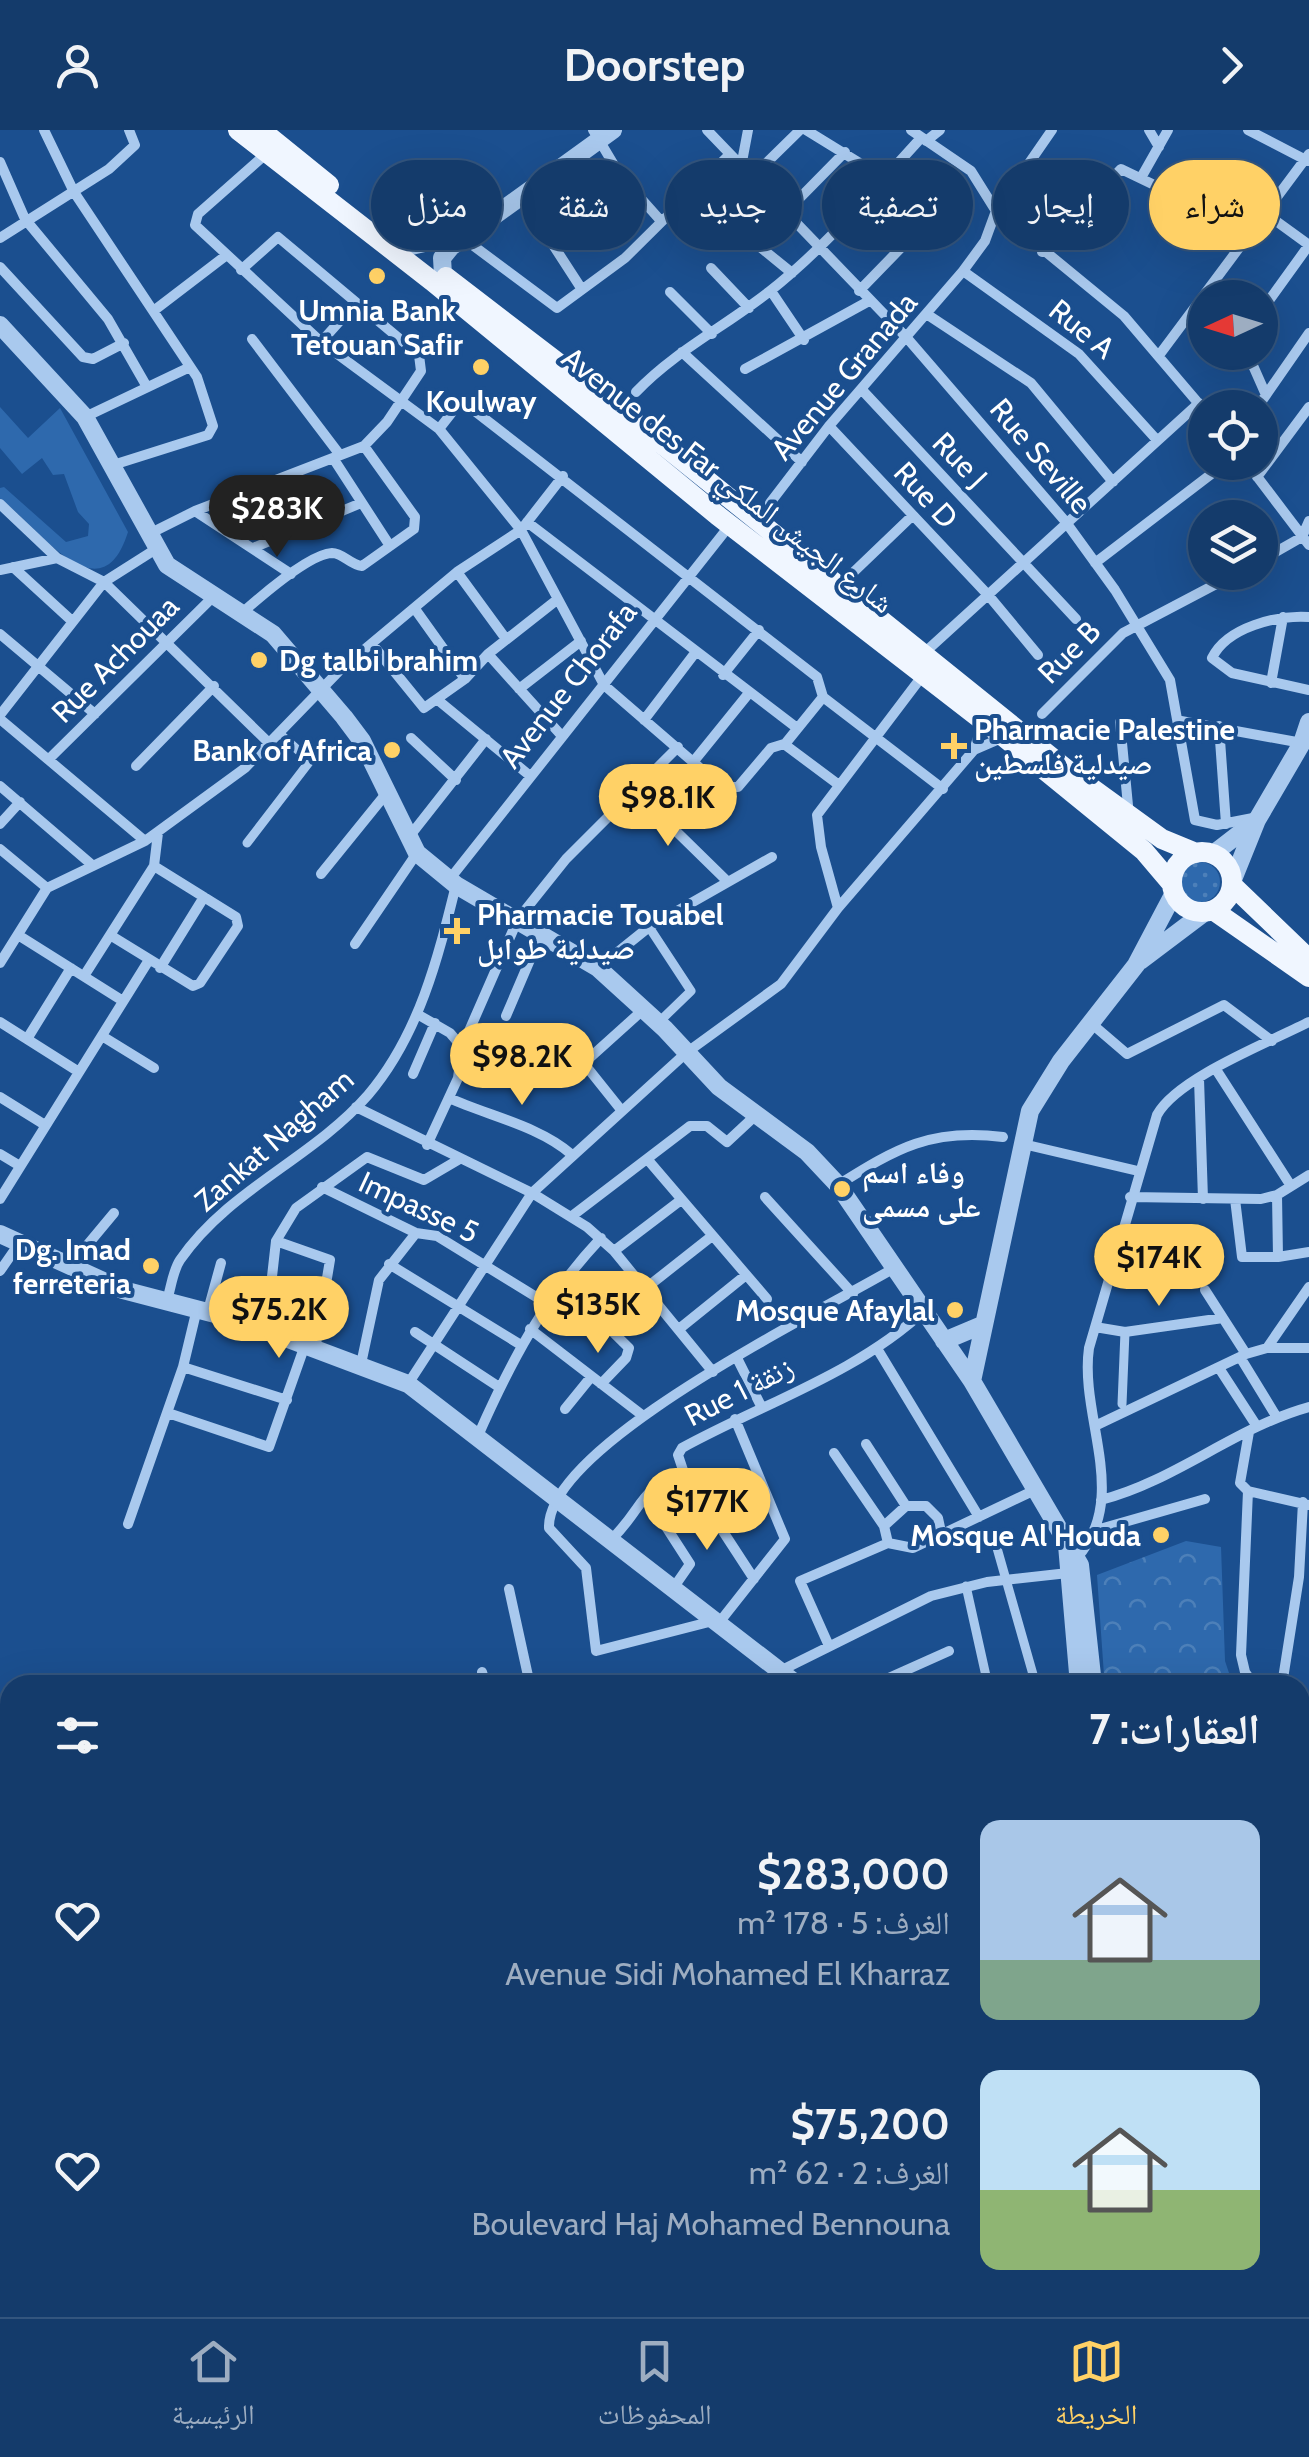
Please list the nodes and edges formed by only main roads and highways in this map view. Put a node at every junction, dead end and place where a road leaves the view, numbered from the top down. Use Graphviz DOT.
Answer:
graph roads {
  1 [pos="238,130"];
  2 [pos="261,130"];
  3 [pos="923,664"];
  4 [pos="1205,853"];
  5 [pos="1232,883"];
  6 [pos="1173,888"];
  7 [pos="1209,911"];
  8 [pos="1309,959"];
  9 [pos="1309,977"];
  1 -- 3 [label="main road, Avenue des Far شارع الجيش الملكي"];
  2 -- 3 [label="main road, Avenue des Far شارع الجيش الملكي"];
  3 -- 4 [label="main road, Avenue des Far شارع الجيش الملكي"];
  3 -- 6 [label="main road, Avenue des Far شارع الجيش الملكي"];
  4 -- 5 [label="main road"];
  4 -- 6 [label="main road"];
  5 -- 7 [label="main road"];
  5 -- 8 [label="main road"];
  6 -- 7 [label="main road"];
  7 -- 9 [label="main road"];
}
